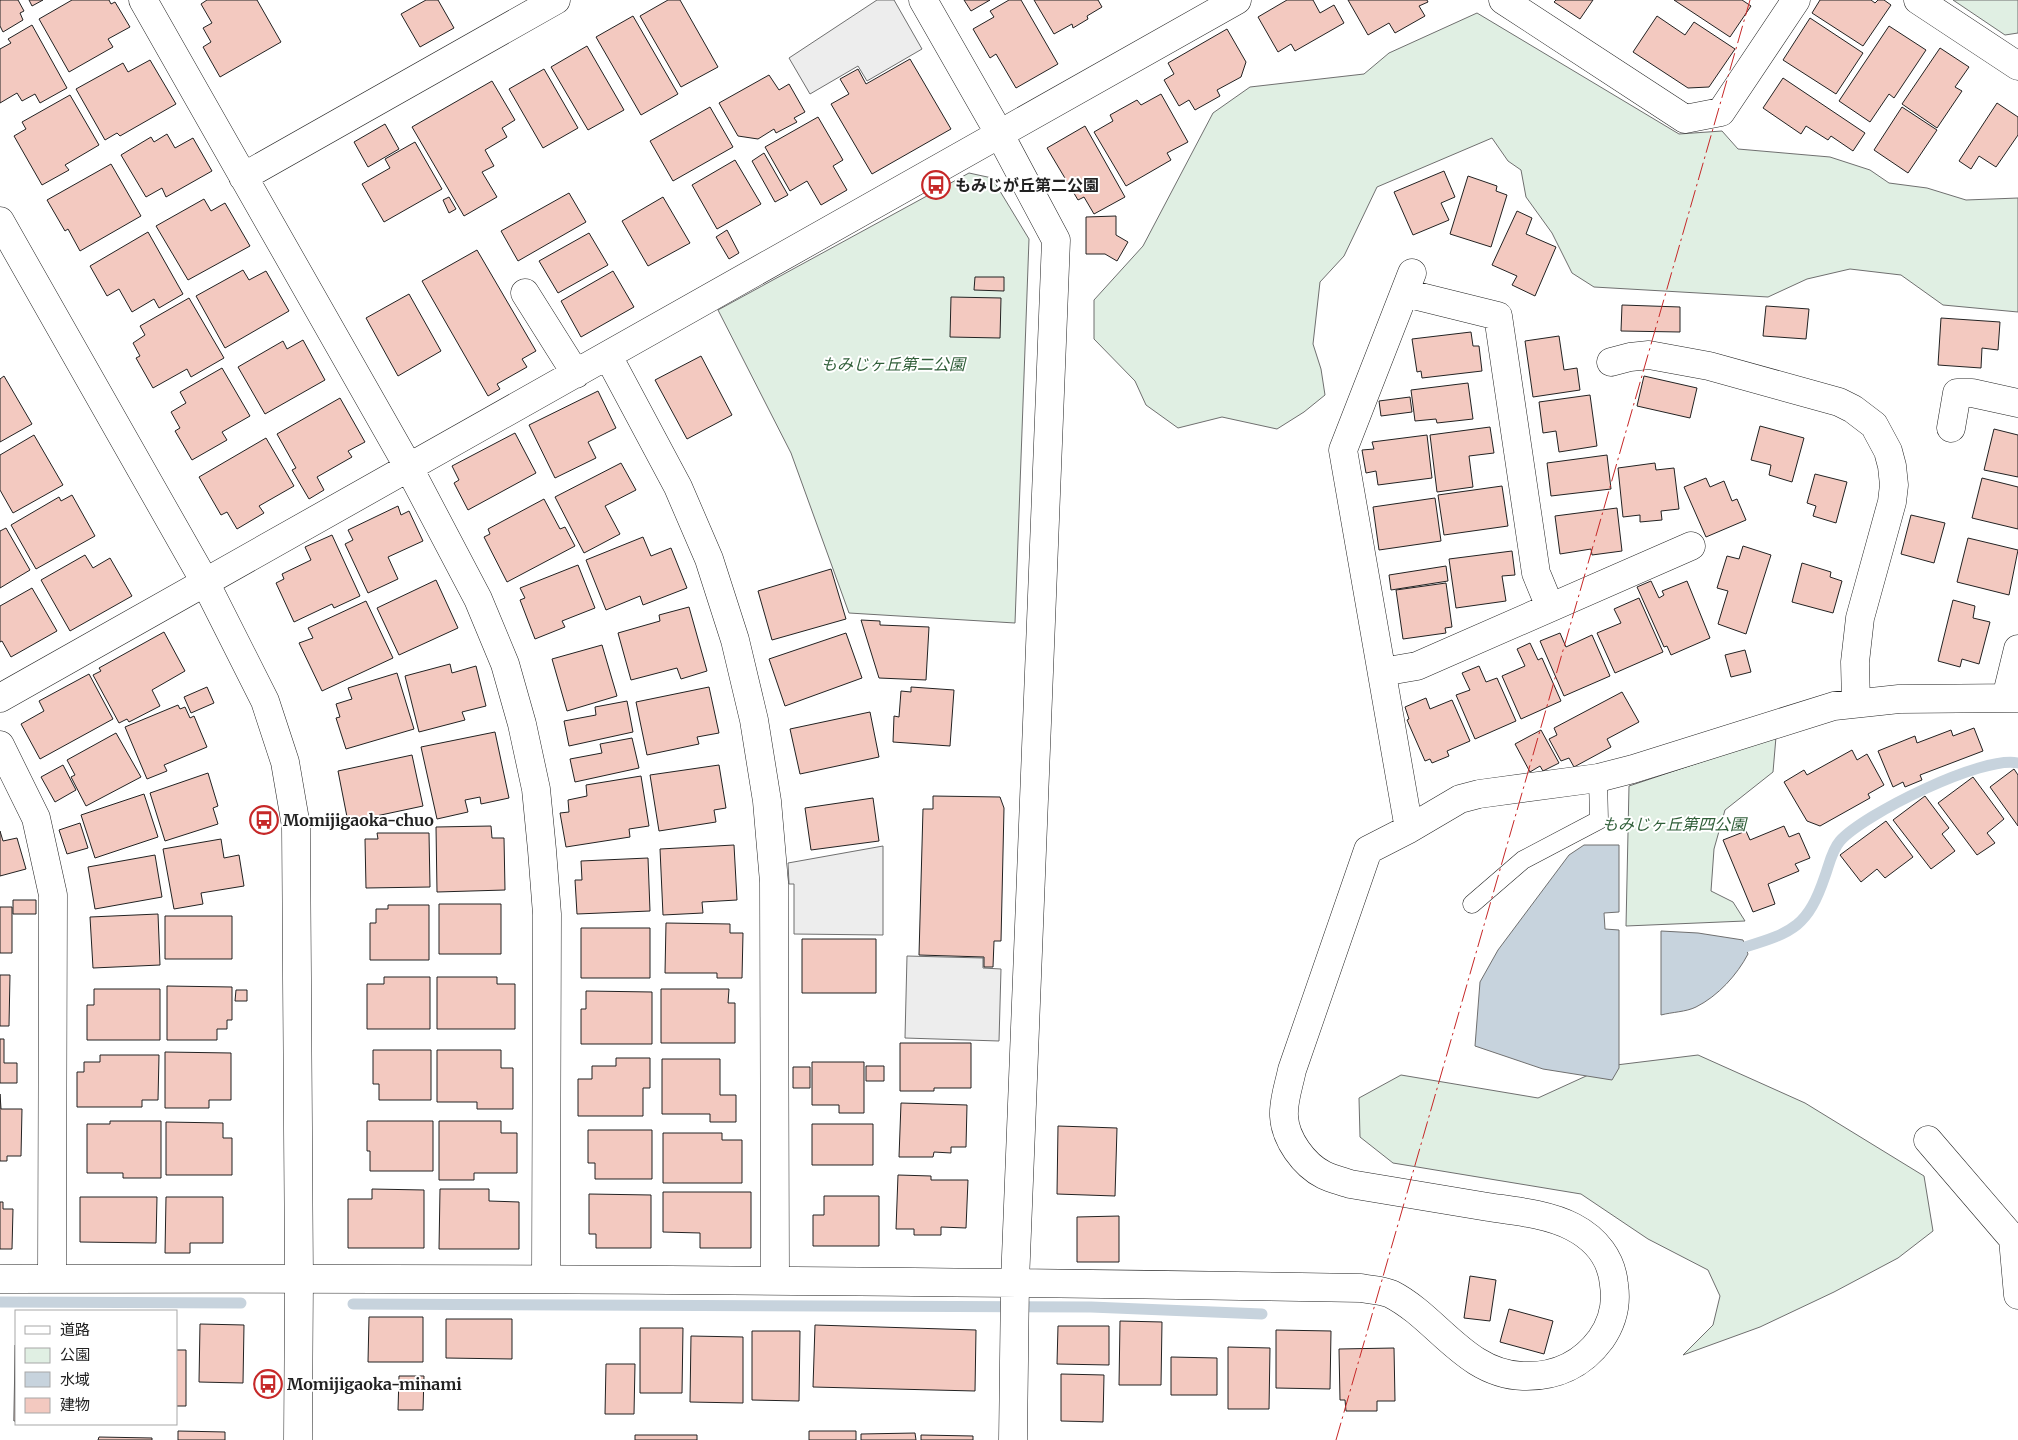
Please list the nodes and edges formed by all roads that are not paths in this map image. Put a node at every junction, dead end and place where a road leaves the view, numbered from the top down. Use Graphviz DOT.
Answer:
graph roads {
  1 [pos="143,0"];
  2 [pos="556,0"];
  3 [pos="923,0"];
  4 [pos="1237,0"];
  5 [pos="1503,0"];
  6 [pos="1796,0"];
  7 [pos="1918,0"];
  8 [pos="2018,66"];
  9 [pos="999,133"];
  10 [pos="243,177"];
  11 [pos="0,221"];
  12 [pos="525,293"];
  13 [pos="608,356"];
  14 [pos="1611,362"];
  15 [pos="576,374"];
  16 [pos="2018,403"];
  17 [pos="1951,428"];
  18 [pos="409,468"];
  19 [pos="1691,546"];
  20 [pos="205,582"];
  21 [pos="1550,607"];
  22 [pos="2018,648"];
  23 [pos="1382,672"];
  24 [pos="0,698"];
  25 [pos="2012,698"];
  26 [pos="1856,703"];
  27 [pos="0,745"];
  28 [pos="1598,778"];
  29 [pos="1409,829"];
  30 [pos="1472,904"];
  31 [pos="1928,1140"];
  32 [pos="299,1278"];
  33 [pos="0,1279"];
  34 [pos="52,1279"];
  35 [pos="546,1279"];
  36 [pos="775,1279"];
  37 [pos="2018,1295"];
  38 [pos="1015,1298"];
  39 [pos="298,1440"];
  40 [pos="1013,1440"];
  1 -- 10 [label="street"];
  2 -- 10 [label="street"];
  3 -- 9 [label="street"];
  4 -- 9 [label="street"];
  5 -- 6 [label="street"];
  7 -- 8 [label="street"];
  9 -- 13 [label="street"];
  9 -- 38 [label="street"];
  10 -- 18 [label="street"];
  11 -- 20 [label="street"];
  12 -- 15 [label="street"];
  13 -- 15 [label="street"];
  13 -- 36 [label="street"];
  14 -- 26 [label="street"];
  15 -- 18 [label="street"];
  16 -- 17 [label="street"];
  18 -- 20 [label="street"];
  18 -- 35 [label="street"];
  19 -- 21 [label="street"];
  20 -- 24 [label="street"];
  20 -- 32 [label="street"];
  21 -- 23 [label="street"];
  21 -- 23 [label="street"];
  22 -- 25 [label="street"];
  23 -- 29 [label="street"];
  25 -- 26 [label="street"];
  26 -- 28 [label="street"];
  27 -- 34 [label="street"];
  28 -- 29 [label="street"];
  28 -- 30 [label="lane"];
  29 -- 38 [label="street"];
  31 -- 37 [label="street"];
  32 -- 34 [label="street"];
  32 -- 35 [label="street"];
  32 -- 39 [label="street"];
  33 -- 34 [label="street"];
  35 -- 36 [label="street"];
  36 -- 38 [label="street"];
  38 -- 40 [label="street"];
}
